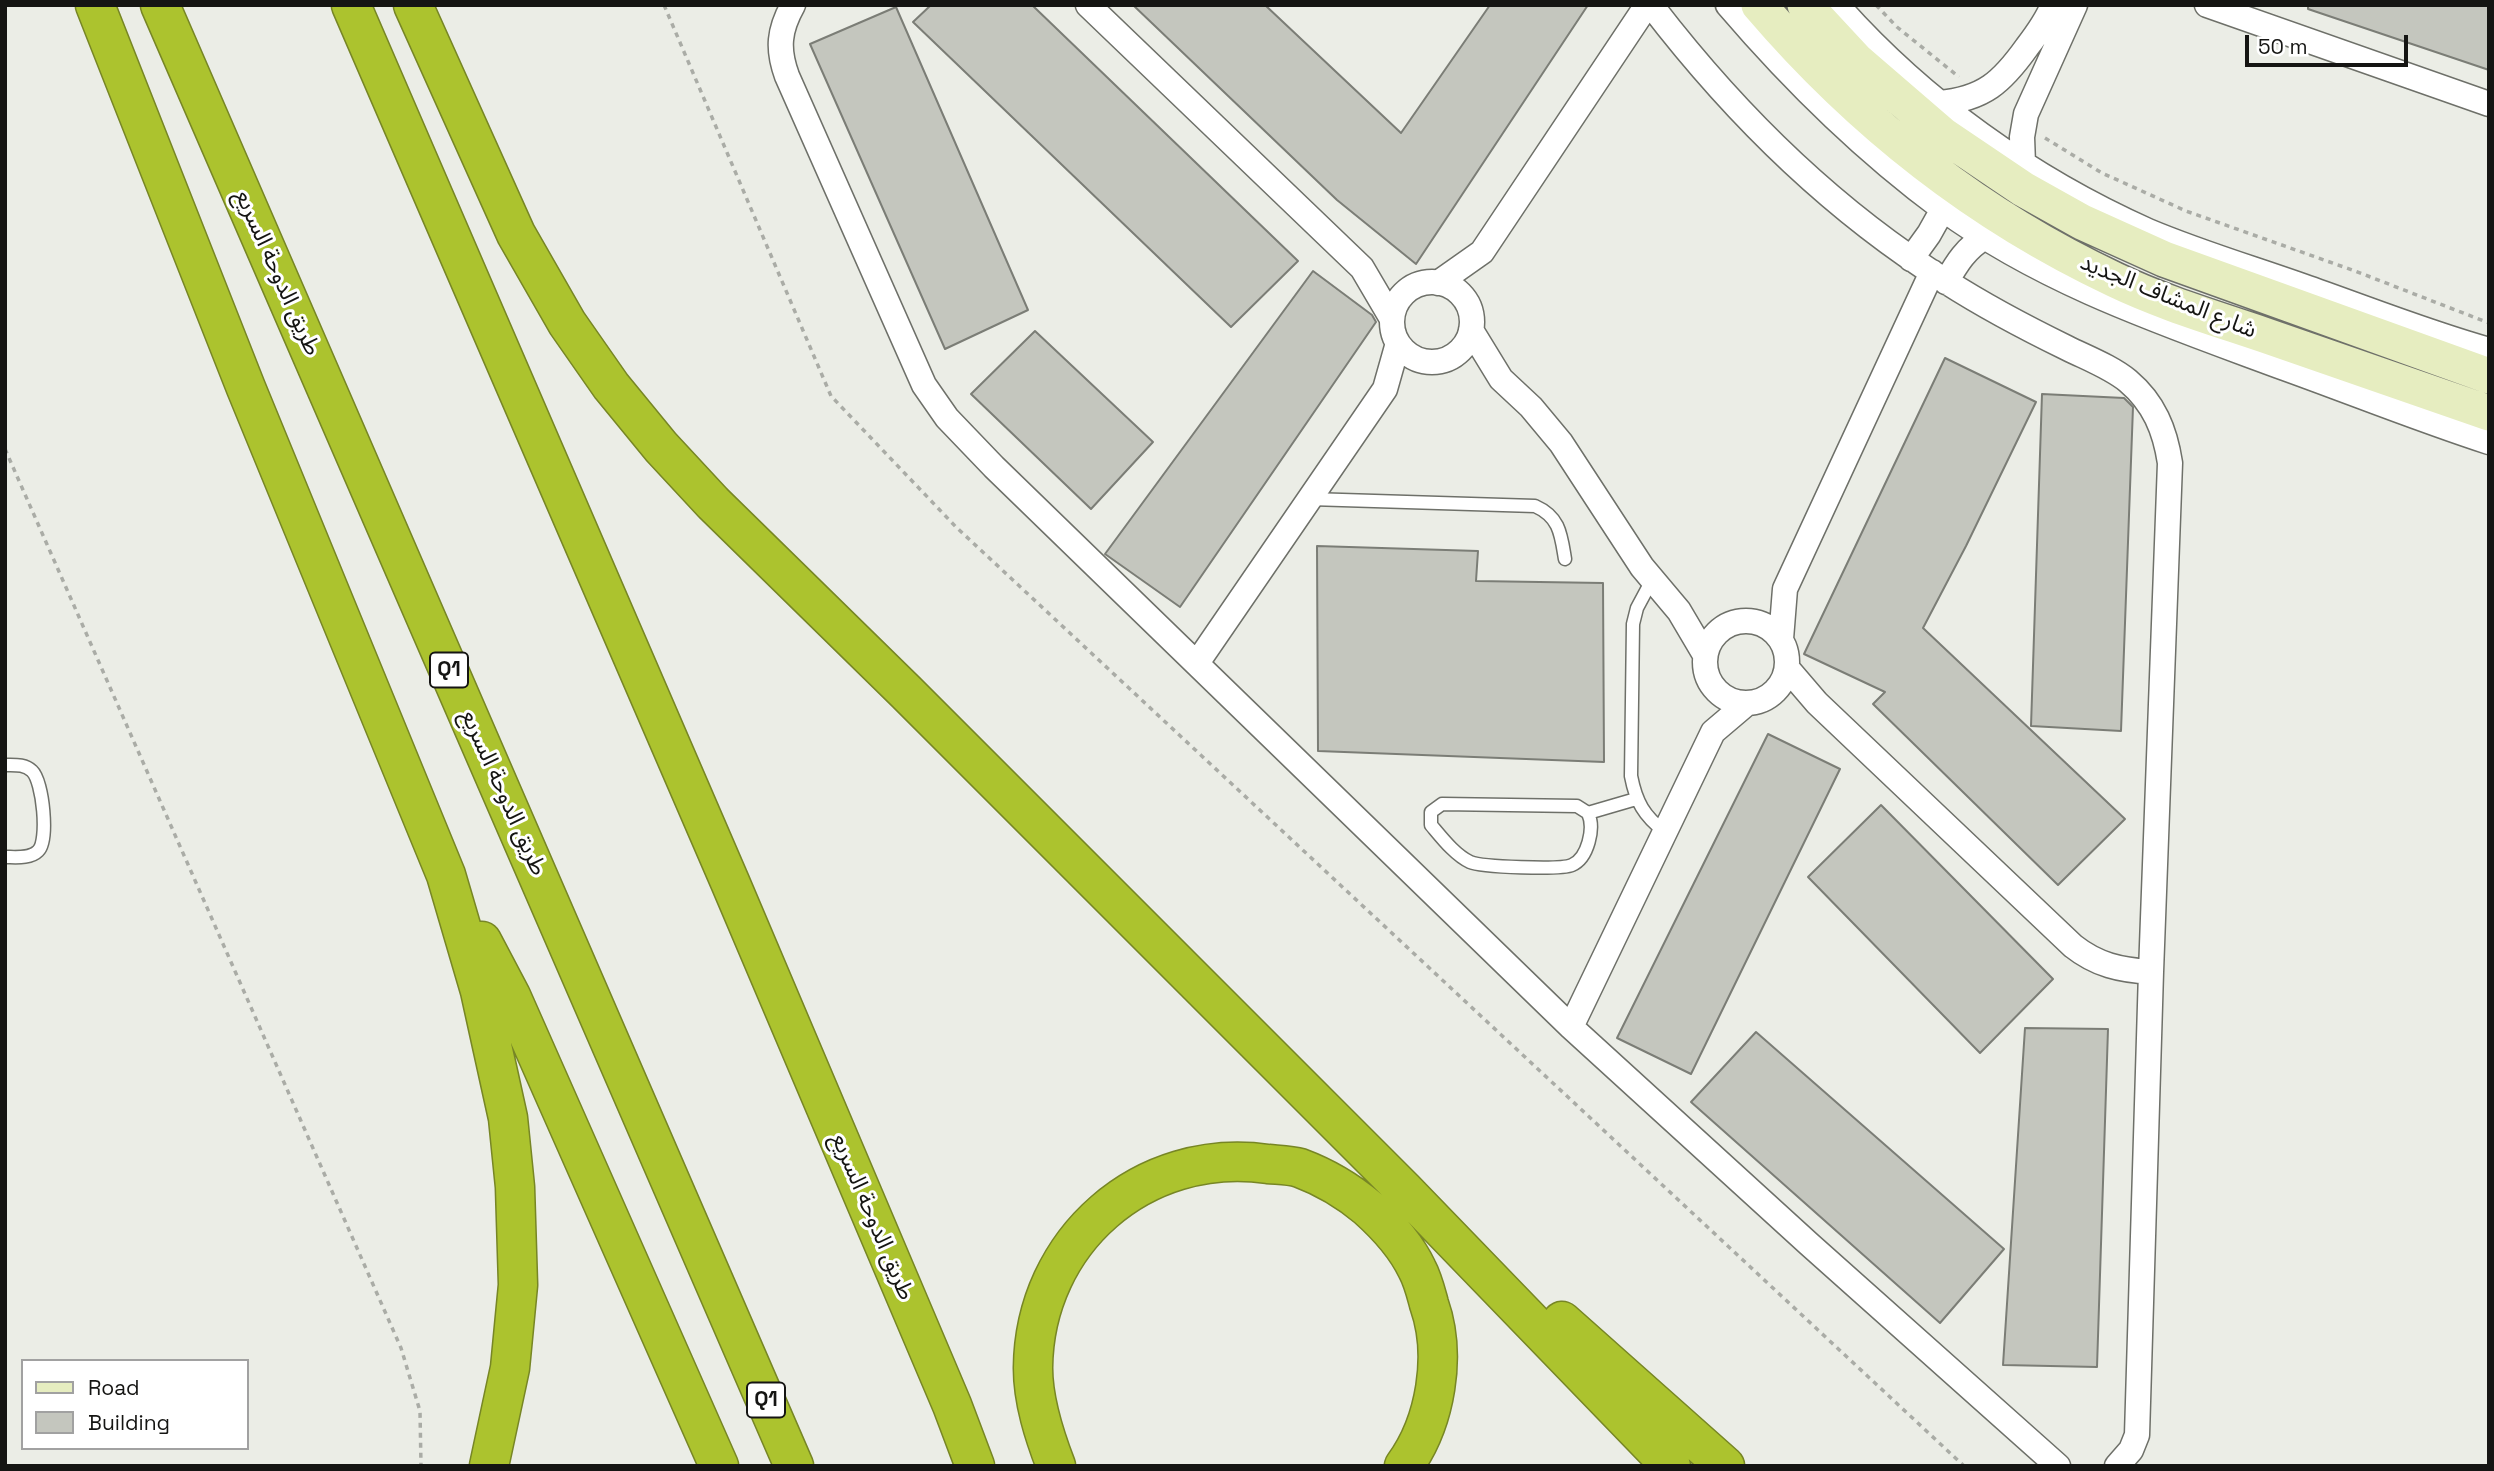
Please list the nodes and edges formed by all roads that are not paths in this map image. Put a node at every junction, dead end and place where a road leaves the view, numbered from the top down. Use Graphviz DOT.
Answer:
graph roads {
  1 [pos="95,5"];
  2 [pos="160,5"];
  3 [pos="351,5"];
  4 [pos="413,5"];
  5 [pos="793,5"];
  6 [pos="1088,5"];
  7 [pos="1728,5"];
  8 [pos="1759,5"];
  9 [pos="1805,5"];
  10 [pos="1837,5"];
  11 [pos="2053,5"];
  12 [pos="2075,5"];
  13 [pos="2207,5"];
  14 [pos="1657,9"];
  15 [pos="1939,103"];
  16 [pos="2489,104"];
  17 [pos="2024,164"];
  18 [pos="1943,209"];
  19 [pos="1985,237"];
  20 [pos="1482,253"];
  21 [pos="1911,258"];
  22 [pos="1362,268"];
  23 [pos="1939,277"];
  24 [pos="1428,284"];
  25 [pos="1470,318"];
  26 [pos="1392,319"];
  27 [pos="1398,343"];
  28 [pos="2489,350"];
  29 [pos="1437,362"];
  30 [pos="2489,376"];
  31 [pos="1501,379"];
  32 [pos="1385,389"];
  33 [pos="2489,413"];
  34 [pos="2489,442"];
  35 [pos="1310,499"];
  36 [pos="1565,559"];
  37 [pos="1651,580"];
  38 [pos="1785,589"];
  39 [pos="1679,611"];
  40 [pos="1732,624"];
  41 [pos="1781,639"];
  42 [pos="1705,655"];
  43 [pos="1196,663"];
  44 [pos="1787,668"];
  45 [pos="1712,687"];
  46 [pos="1773,694"];
  47 [pos="1817,703"];
  48 [pos="1746,704"];
  49 [pos="1713,732"];
  50 [pos="5,765"];
  51 [pos="1636,799"];
  52 [pos="1588,813"];
  53 [pos="1665,832"];
  54 [pos="5,857"];
  55 [pos="446,874"];
  56 [pos="2151,972"];
  57 [pos="1571,1027"];
  58 [pos="1404,1190"];
  59 [pos="489,1466"];
  60 [pos="719,1466"];
  61 [pos="794,1466"];
  62 [pos="975,1466"];
  63 [pos="1056,1466"];
  64 [pos="1404,1466"];
  65 [pos="1671,1466"];
  66 [pos="1725,1466"];
  67 [pos="2058,1466"];
  68 [pos="2117,1466"];
  1 -- 55 [label="highway"];
  2 -- 61 [label="highway, طريق الدوحة السريع / Q1"];
  3 -- 62 [label="highway, طريق الدوحة السريع"];
  4 -- 58 [label="highway"];
  5 -- 43 [label="street"];
  6 -- 22 [label="street"];
  7 -- 18 [label="street"];
  8 -- 33 [label="street, شارع المشاف الجديد"];
  9 -- 30 [label="street, شارع المشاف الجديد"];
  10 -- 15 [label="street"];
  11 -- 15 [label="street"];
  12 -- 17 [label="street"];
  13 -- 16 [label="street"];
  14 -- 20 [label="street"];
  14 -- 21 [label="street"];
  15 -- 17 [label="street"];
  17 -- 28 [label="street"];
  18 -- 19 [label="street"];
  18 -- 21 [label="street"];
  19 -- 23 [label="street"];
  19 -- 34 [label="street"];
  20 -- 24 [label="street"];
  20 -- 25 [label="street"];
  21 -- 23 [label="street"];
  22 -- 24 [label="street"];
  22 -- 26 [label="street"];
  23 -- 38 [label="street"];
  23 -- 56 [label="street"];
  24 -- 25 [label="street"];
  24 -- 26 [label="street"];
  25 -- 29 [label="street"];
  25 -- 31 [label="street"];
  26 -- 27 [label="street"];
  27 -- 29 [label="street"];
  27 -- 32 [label="street"];
  29 -- 31 [label="street"];
  29 -- 32 [label="street"];
  31 -- 37 [label="street"];
  32 -- 35 [label="street"];
  35 -- 36 [label="lane"];
  35 -- 43 [label="street"];
  37 -- 39 [label="street"];
  37 -- 51 [label="lane"];
  38 -- 40 [label="street"];
  38 -- 41 [label="street"];
  39 -- 40 [label="street"];
  39 -- 42 [label="street"];
  40 -- 41 [label="street"];
  40 -- 42 [label="street"];
  41 -- 44 [label="street"];
  42 -- 45 [label="street"];
  43 -- 57 [label="street"];
  44 -- 46 [label="street"];
  44 -- 47 [label="street"];
  45 -- 48 [label="street"];
  45 -- 49 [label="street"];
  46 -- 47 [label="street"];
  46 -- 48 [label="street"];
  47 -- 56 [label="street"];
  48 -- 49 [label="street"];
  49 -- 53 [label="street"];
  50 -- 54 [label="lane"];
  51 -- 52 [label="lane"];
  51 -- 53 [label="lane"];
  52 -- 52 [label="lane"];
  53 -- 57 [label="street"];
  55 -- 59 [label="highway"];
  55 -- 60 [label="highway"];
  56 -- 68 [label="street"];
  57 -- 67 [label="street"];
  58 -- 65 [label="highway"];
  58 -- 66 [label="highway"];
  63 -- 64 [label="highway"];
}
